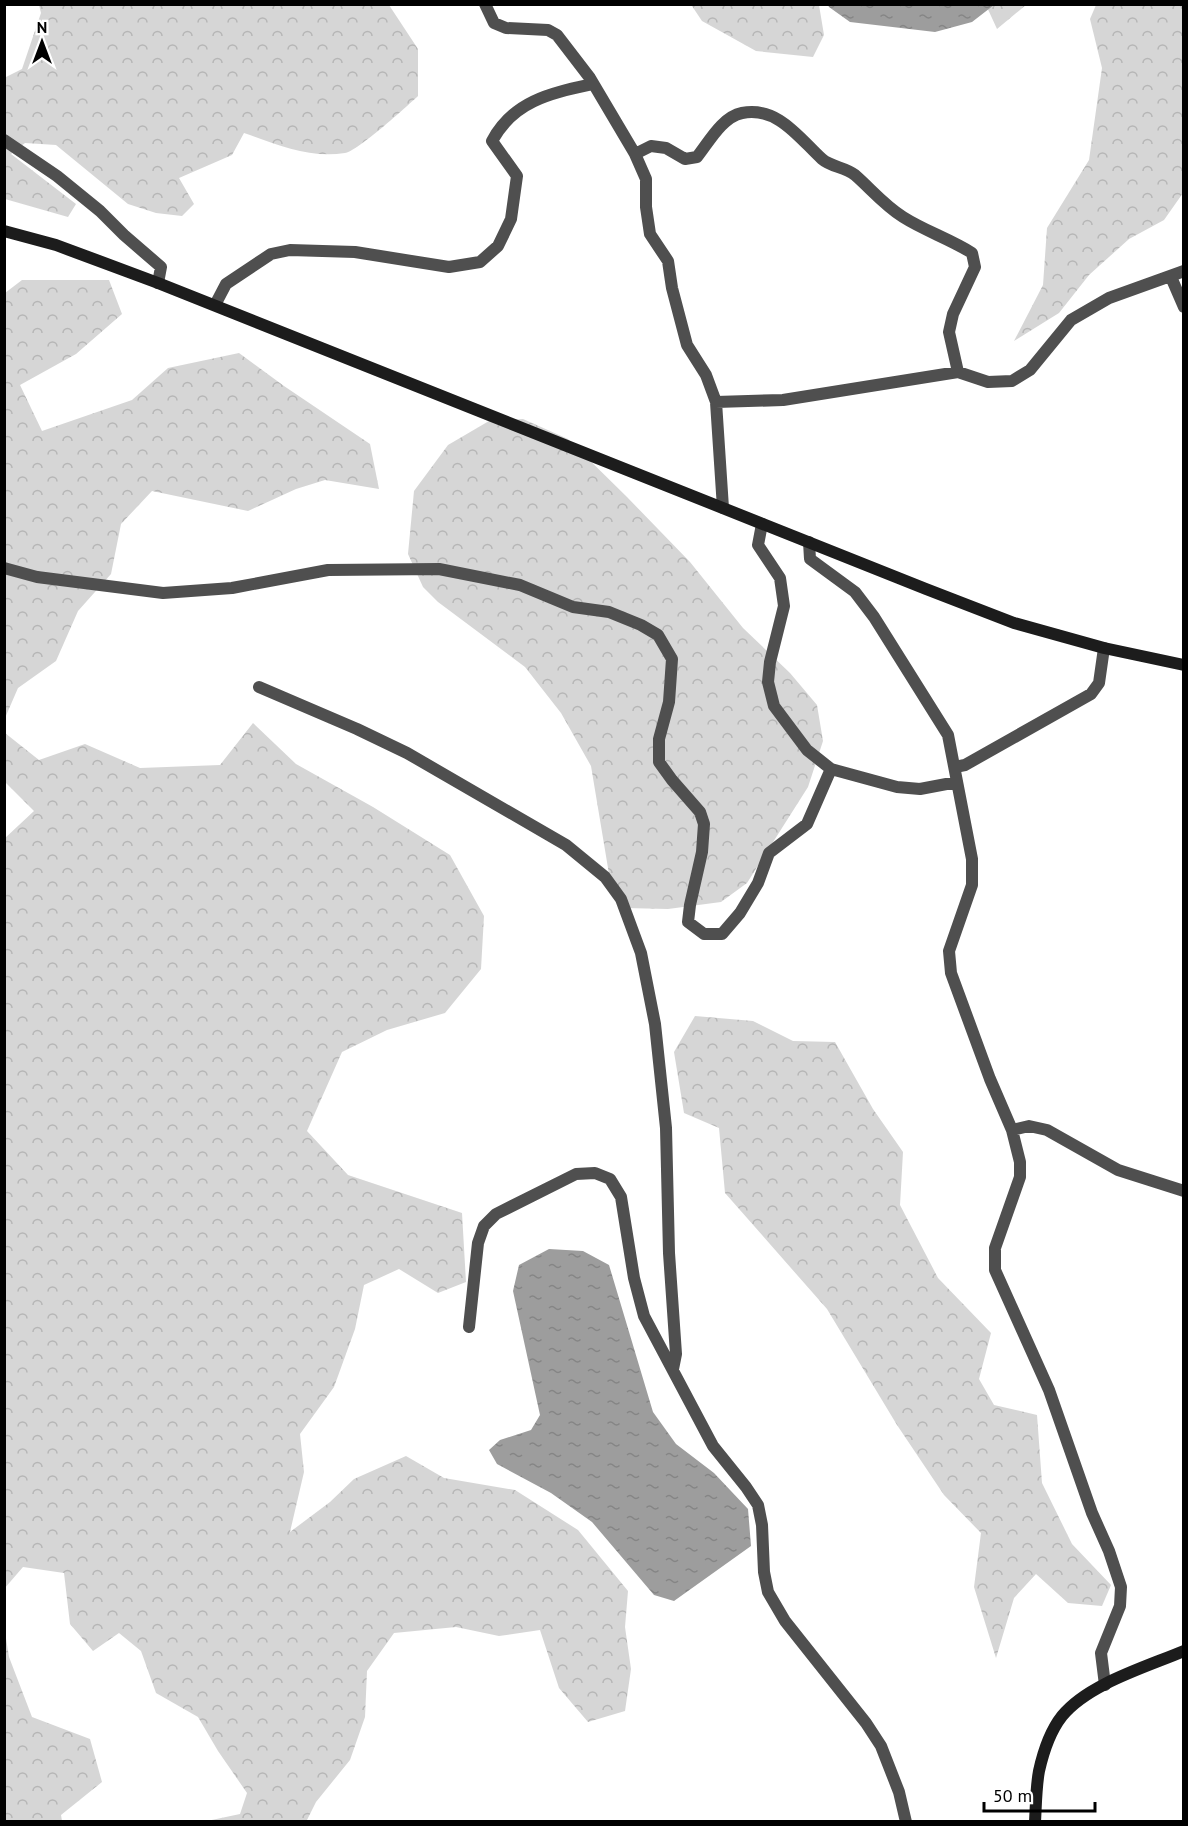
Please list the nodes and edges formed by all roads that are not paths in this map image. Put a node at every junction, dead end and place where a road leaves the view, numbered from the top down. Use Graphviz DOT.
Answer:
graph roads {
  1 [pos="485,4"];
  2 [pos="593,84"];
  3 [pos="4,140"];
  4 [pos="634,154"];
  5 [pos="4,231"];
  6 [pos="1184,271"];
  7 [pos="1171,277"];
  8 [pos="158,283"];
  9 [pos="215,305"];
  10 [pos="1184,307"];
  11 [pos="958,372"];
  12 [pos="716,402"];
  13 [pos="723,508"];
  14 [pos="762,524"];
  15 [pos="809,542"];
  16 [pos="4,568"];
  17 [pos="1104,648"];
  18 [pos="1184,665"];
  19 [pos="260,687"];
  20 [pos="955,767"];
  21 [pos="831,770"];
  22 [pos="957,782"];
  23 [pos="1012,1130"];
  24 [pos="1184,1191"];
  25 [pos="469,1327"];
  26 [pos="673,1369"];
  27 [pos="1184,1651"];
  28 [pos="1105,1684"];
  29 [pos="906,1821"];
  30 [pos="1035,1821"];
  1 -- 2 [label="street"];
  2 -- 4 [label="street"];
  2 -- 9 [label="street"];
  3 -- 8 [label="street"];
  4 -- 11 [label="street"];
  4 -- 12 [label="street"];
  5 -- 8 [label="street"];
  6 -- 7 [label="street"];
  7 -- 10 [label="street"];
  7 -- 11 [label="street"];
  8 -- 9 [label="street"];
  9 -- 13 [label="street"];
  11 -- 12 [label="street"];
  12 -- 13 [label="street"];
  13 -- 14 [label="street"];
  14 -- 15 [label="street"];
  14 -- 21 [label="street"];
  15 -- 17 [label="street"];
  15 -- 20 [label="street"];
  16 -- 21 [label="street"];
  17 -- 18 [label="street"];
  17 -- 20 [label="street"];
  19 -- 26 [label="street"];
  20 -- 22 [label="street"];
  21 -- 22 [label="street"];
  22 -- 23 [label="street"];
  23 -- 24 [label="street"];
  23 -- 28 [label="street"];
  25 -- 26 [label="street"];
  26 -- 29 [label="street"];
  27 -- 28 [label="street"];
  28 -- 30 [label="street"];
}
